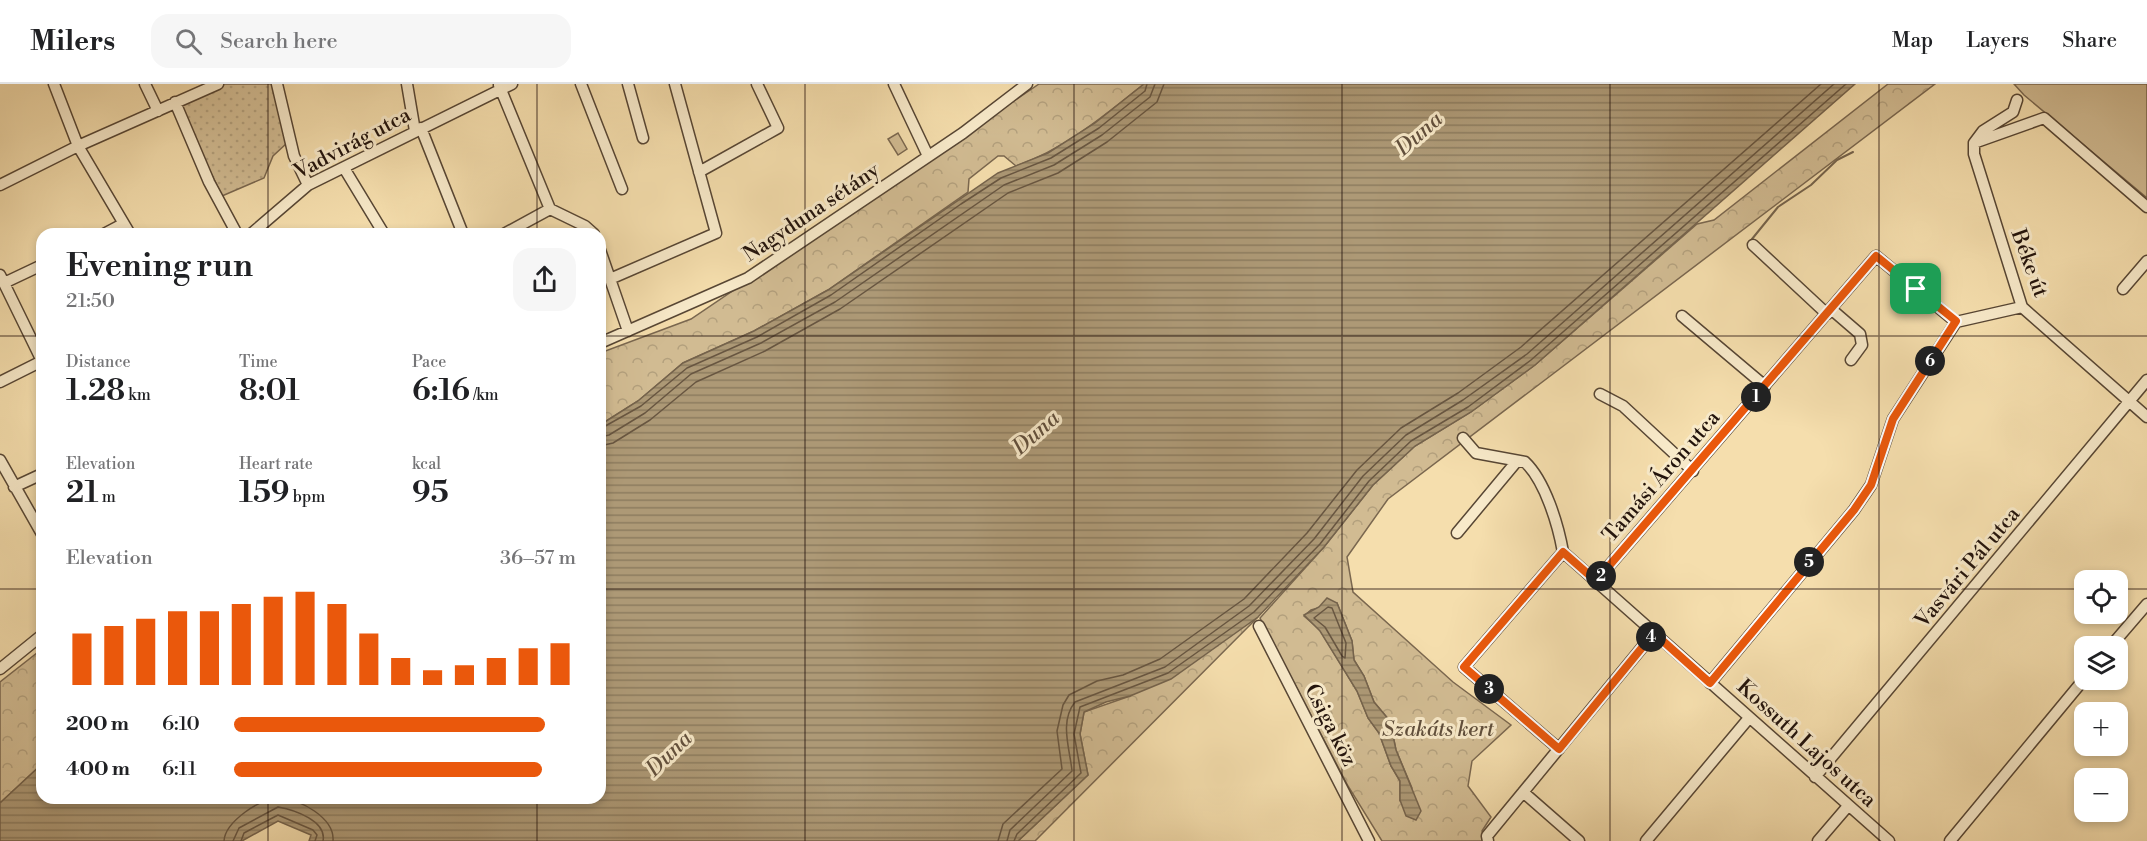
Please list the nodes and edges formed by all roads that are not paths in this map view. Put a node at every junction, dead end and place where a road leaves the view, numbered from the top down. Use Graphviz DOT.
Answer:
graph roads {
  1 [pos="54,84"];
  2 [pos="145,84"];
  3 [pos="218,84"];
  4 [pos="277,84"];
  5 [pos="406,84"];
  6 [pos="512,84"];
  7 [pos="581,84"];
  8 [pos="628,84"];
  9 [pos="675,84"];
  10 [pos="757,84"];
  11 [pos="894,84"];
  12 [pos="1027,84"];
  13 [pos="499,87"];
  14 [pos="2017,100"];
  15 [pos="175,102"];
  16 [pos="158,111"];
  17 [pos="418,130"];
  18 [pos="643,138"];
  19 [pos="1974,143"];
  20 [pos="78,146"];
  21 [pos="928,156"];
  22 [pos="344,168"];
  23 [pos="699,172"];
  24 [pos="0,185"];
  25 [pos="308,185"];
  26 [pos="622,189"];
  27 [pos="2147,207"];
  28 [pos="550,209"];
  29 [pos="126,228"];
  30 [pos="234,228"];
  31 [pos="261,228"];
  32 [pos="380,228"];
  33 [pos="460,228"];
  34 [pos="515,228"];
  35 [pos="587,228"];
  36 [pos="1753,246"];
  37 [pos="2147,261"];
  38 [pos="36,267"];
  39 [pos="606,267"];
  40 [pos="2,279"];
  41 [pos="610,279"];
  42 [pos="2123,289"];
  43 [pos="2022,307"];
  44 [pos="1829,311"];
  45 [pos="1682,316"];
  46 [pos="1956,321"];
  47 [pos="628,331"];
  48 [pos="606,340"];
  49 [pos="36,349"];
  50 [pos="1851,360"];
  51 [pos="36,364"];
  52 [pos="2147,380"];
  53 [pos="0,382"];
  54 [pos="1765,386"];
  55 [pos="1600,394"];
  56 [pos="2130,402"];
  57 [pos="2147,417"];
  58 [pos="1463,438"];
  59 [pos="0,460"];
  60 [pos="1517,461"];
  61 [pos="1693,471"];
  62 [pos="36,477"];
  63 [pos="14,487"];
  64 [pos="36,524"];
  65 [pos="1458,533"];
  66 [pos="1563,552"];
  67 [pos="1596,581"];
  68 [pos="2147,604"];
  69 [pos="1259,626"];
  70 [pos="1654,633"];
  71 [pos="2120,636"];
  72 [pos="36,640"];
  73 [pos="0,669"];
  74 [pos="1710,683"];
  75 [pos="2075,690"];
  76 [pos="1749,718"];
  77 [pos="1559,749"];
  78 [pos="1815,777"];
  79 [pos="1523,792"];
  80 [pos="1848,806"];
  81 [pos="1487,839"];
  82 [pos="1369,841"];
  83 [pos="1579,841"];
  84 [pos="1646,841"];
  85 [pos="1818,841"];
  86 [pos="1889,841"];
  87 [pos="1950,841"];
  1 -- 20 [label="street"];
  2 -- 16 [label="street"];
  3 -- 15 [label="street"];
  4 -- 25 [label="street"];
  5 -- 17 [label="street"];
  6 -- 13 [label="street, Vadvirág utca"];
  7 -- 26 [label="street"];
  8 -- 18 [label="street"];
  9 -- 23 [label="street"];
  10 -- 23 [label="street"];
  11 -- 21 [label="street"];
  12 -- 21 [label="street, Nagyduna sétány"];
  13 -- 17 [label="street, Vadvirág utca"];
  13 -- 28 [label="street"];
  14 -- 19 [label="street"];
  15 -- 16 [label="street"];
  15 -- 30 [label="street"];
  16 -- 20 [label="street"];
  17 -- 22 [label="street, Vadvirág utca"];
  17 -- 33 [label="street"];
  19 -- 27 [label="street"];
  19 -- 43 [label="street, Béke út"];
  20 -- 24 [label="street"];
  20 -- 29 [label="street"];
  21 -- 47 [label="street, Nagyduna sétány"];
  22 -- 25 [label="street, Vadvirág utca"];
  22 -- 32 [label="street"];
  23 -- 41 [label="street"];
  25 -- 31 [label="street, Vadvirág utca"];
  28 -- 34 [label="street"];
  28 -- 35 [label="street"];
  36 -- 44 [label="street"];
  37 -- 42 [label="street"];
  38 -- 40 [label="street"];
  39 -- 41 [label="street"];
  40 -- 49 [label="street"];
  41 -- 47 [label="street"];
  43 -- 46 [label="street"];
  43 -- 56 [label="street, Béke út"];
  44 -- 46 [label="street, Tamási Áron utca"];
  44 -- 50 [label="street"];
  44 -- 54 [label="street, Tamási Áron utca"];
  45 -- 54 [label="street"];
  46 -- 74 [label="street"];
  47 -- 48 [label="street, Nagyduna sétány"];
  51 -- 53 [label="street"];
  52 -- 56 [label="street, Vasvári Pál utca"];
  54 -- 61 [label="street, Tamási Áron utca"];
  55 -- 61 [label="street"];
  56 -- 57 [label="street, Béke út"];
  56 -- 78 [label="street, Vasvári Pál utca"];
  58 -- 60 [label="street"];
  59 -- 63 [label="street"];
  60 -- 65 [label="street"];
  60 -- 66 [label="street"];
  61 -- 67 [label="street, Tamási Áron utca"];
  62 -- 63 [label="street"];
  63 -- 64 [label="street"];
  66 -- 67 [label="street, Kossuth Lajos utca"];
  66 -- 77 [label="street"];
  67 -- 70 [label="street, Kossuth Lajos utca"];
  68 -- 71 [label="street"];
  69 -- 82 [label="street, Csiga köz"];
  70 -- 74 [label="street, Kossuth Lajos utca"];
  70 -- 77 [label="street"];
  72 -- 73 [label="street"];
  74 -- 76 [label="street, Kossuth Lajos utca"];
  75 -- 87 [label="street"];
  76 -- 78 [label="street, Kossuth Lajos utca"];
  76 -- 84 [label="street"];
  77 -- 79 [label="street"];
  78 -- 80 [label="street, Kossuth Lajos utca"];
  79 -- 81 [label="street"];
  79 -- 83 [label="street"];
  80 -- 85 [label="street"];
  80 -- 86 [label="street, Kossuth Lajos utca"];
}
